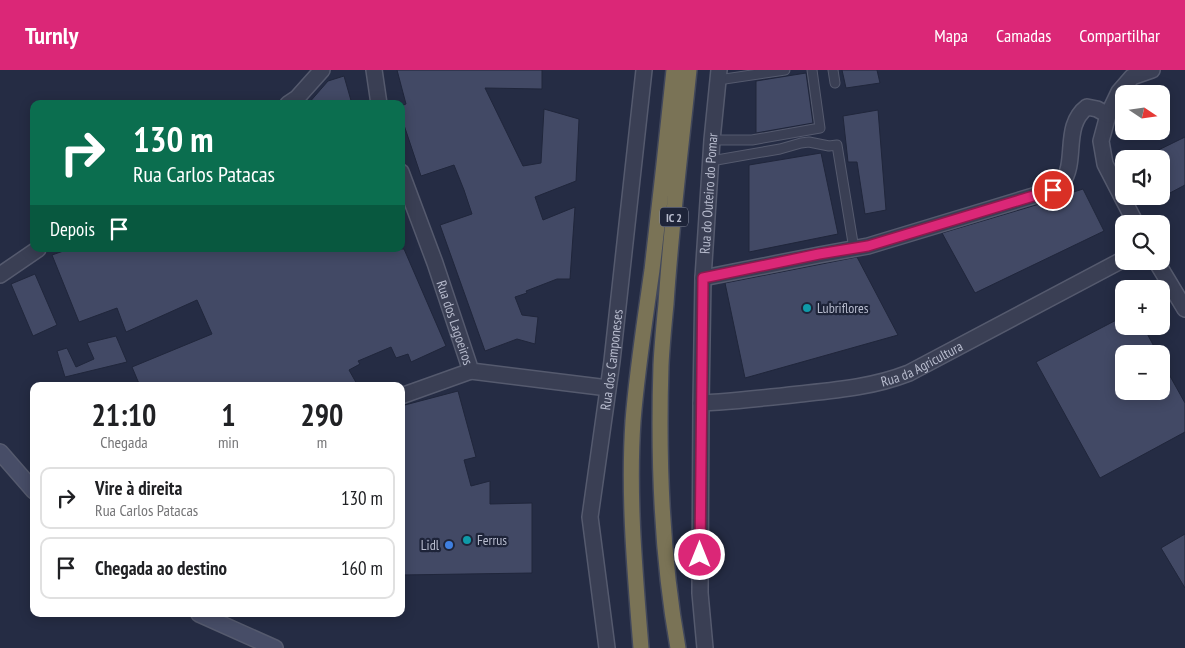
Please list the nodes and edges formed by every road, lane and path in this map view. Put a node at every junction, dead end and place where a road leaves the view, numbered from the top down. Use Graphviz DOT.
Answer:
graph roads {
  1 [pos="322,70"];
  2 [pos="374,70"];
  3 [pos="644,70"];
  4 [pos="674,70"];
  5 [pos="689,70"];
  6 [pos="785,70"];
  7 [pos="812,70"];
  8 [pos="833,70"];
  9 [pos="1152,70"];
  10 [pos="718,75"];
  11 [pos="835,83"];
  12 [pos="294,100"];
  13 [pos="378,100"];
  14 [pos="1108,115"];
  15 [pos="712,140"];
  16 [pos="711,161"];
  17 [pos="405,183"];
  18 [pos="1131,215"];
  19 [pos="854,249"];
  20 [pos="34,252"];
  21 [pos="1115,264"];
  22 [pos="1161,270"];
  23 [pos="0,276"];
  24 [pos="703,278"];
  25 [pos="1185,309"];
  26 [pos="471,371"];
  27 [pos="608,388"];
  28 [pos="405,395"];
  29 [pos="701,403"];
  30 [pos="0,452"];
  31 [pos="30,486"];
  32 [pos="206,617"];
  33 [pos="276,648"];
  34 [pos="607,648"];
  35 [pos="641,648"];
  36 [pos="678,648"];
  37 [pos="705,648"];
  1 -- 12 [label="street"];
  2 -- 13 [label="street"];
  3 -- 27 [label="street, Rua dos Camponeses"];
  4 -- 35 [label="highway, IC 2"];
  5 -- 36 [label="highway, IC 2"];
  6 -- 10 [label="lane"];
  7 -- 15 [label="lane"];
  8 -- 11 [label="lane"];
  9 -- 14 [label="street"];
  10 -- 15 [label="street, Rua do Outeiro do Pomar"];
  14 -- 18 [label="street"];
  14 -- 19 [label="street"];
  15 -- 16 [label="street, Rua do Outeiro do Pomar"];
  16 -- 19 [label="lane"];
  16 -- 24 [label="street, Rua do Outeiro do Pomar"];
  17 -- 26 [label="street, Rua dos Lagoeiros"];
  19 -- 24 [label="street"];
  20 -- 23 [label="street"];
  21 -- 29 [label="street, Rua da Agricultura"];
  22 -- 25 [label="street"];
  24 -- 29 [label="street, Rua do Outeiro do Pomar"];
  26 -- 27 [label="street, Rua dos Lagoeiros"];
  26 -- 28 [label="street"];
  27 -- 34 [label="street, Rua dos Camponeses"];
  29 -- 37 [label="street, Rua do Outeiro do Pomar"];
  30 -- 31 [label="main road"];
  32 -- 33 [label="main road"];
}
